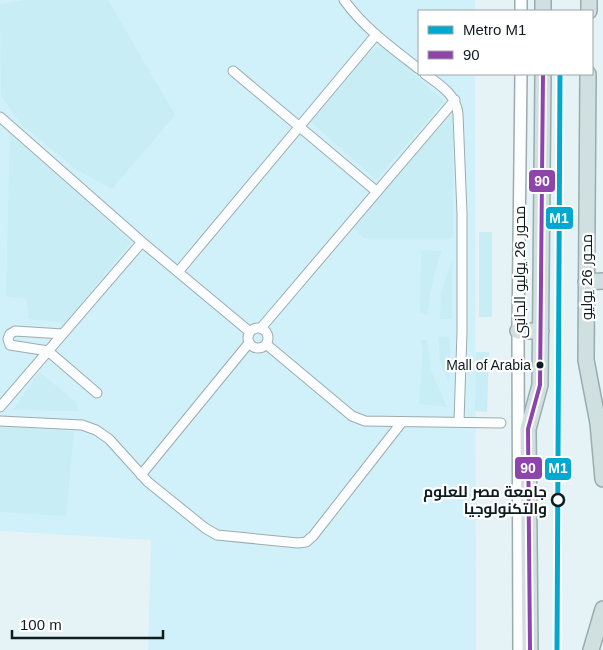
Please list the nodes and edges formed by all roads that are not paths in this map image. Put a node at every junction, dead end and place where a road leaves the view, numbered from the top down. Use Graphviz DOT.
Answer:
graph roads {
  1 [pos="344,0"];
  2 [pos="376,35"];
  3 [pos="418,68"];
  4 [pos="233,71"];
  5 [pos="426,75"];
  6 [pos="520,75"];
  7 [pos="543,75"];
  8 [pos="588,75"];
  9 [pos="455,100"];
  10 [pos="0,116"];
  11 [pos="300,128"];
  12 [pos="376,191"];
  13 [pos="142,242"];
  14 [pos="178,272"];
  15 [pos="603,281"];
  16 [pos="586,282"];
  17 [pos="261,328"];
  18 [pos="518,331"];
  19 [pos="541,331"];
  20 [pos="250,332"];
  21 [pos="63,334"];
  22 [pos="249,343"];
  23 [pos="266,344"];
  24 [pos="48,351"];
  25 [pos="97,393"];
  26 [pos="0,407"];
  27 [pos="0,421"];
  28 [pos="459,421"];
  29 [pos="402,422"];
  30 [pos="501,423"];
  31 [pos="141,475"];
  32 [pos="603,479"];
  33 [pos="525,572"];
  34 [pos="603,609"];
  35 [pos="519,650"];
  36 [pos="530,650"];
  37 [pos="591,650"];
  1 -- 2 [label="street"];
  2 -- 3 [label="street"];
  2 -- 11 [label="street"];
  4 -- 11 [label="street"];
  5 -- 9 [label="street"];
  6 -- 18 [label="main road, محور 26 يوليو الجانبى"];
  7 -- 19 [label="highway"];
  8 -- 16 [label="highway, محور 26 يوليو"];
  9 -- 12 [label="street"];
  9 -- 28 [label="street"];
  10 -- 13 [label="street"];
  11 -- 12 [label="street"];
  11 -- 14 [label="street"];
  12 -- 17 [label="street"];
  13 -- 14 [label="street"];
  13 -- 21 [label="street"];
  14 -- 20 [label="street"];
  15 -- 16 [label="highway"];
  16 -- 32 [label="highway, محور 26 يوليو"];
  17 -- 20 [label="street"];
  17 -- 23 [label="street"];
  18 -- 19 [label="highway"];
  18 -- 33 [label="main road, محور 26 يوليو الجانبى"];
  19 -- 33 [label="highway"];
  20 -- 22 [label="street"];
  21 -- 24 [label="street"];
  21 -- 24 [label="street"];
  22 -- 23 [label="street"];
  22 -- 31 [label="street"];
  23 -- 29 [label="street"];
  24 -- 25 [label="street"];
  24 -- 26 [label="street"];
  27 -- 31 [label="street"];
  28 -- 29 [label="street"];
  28 -- 30 [label="street"];
  29 -- 31 [label="street"];
  33 -- 35 [label="main road, محور 26 يوليو الجانبى"];
  33 -- 36 [label="highway"];
  34 -- 37 [label="highway"];
}
